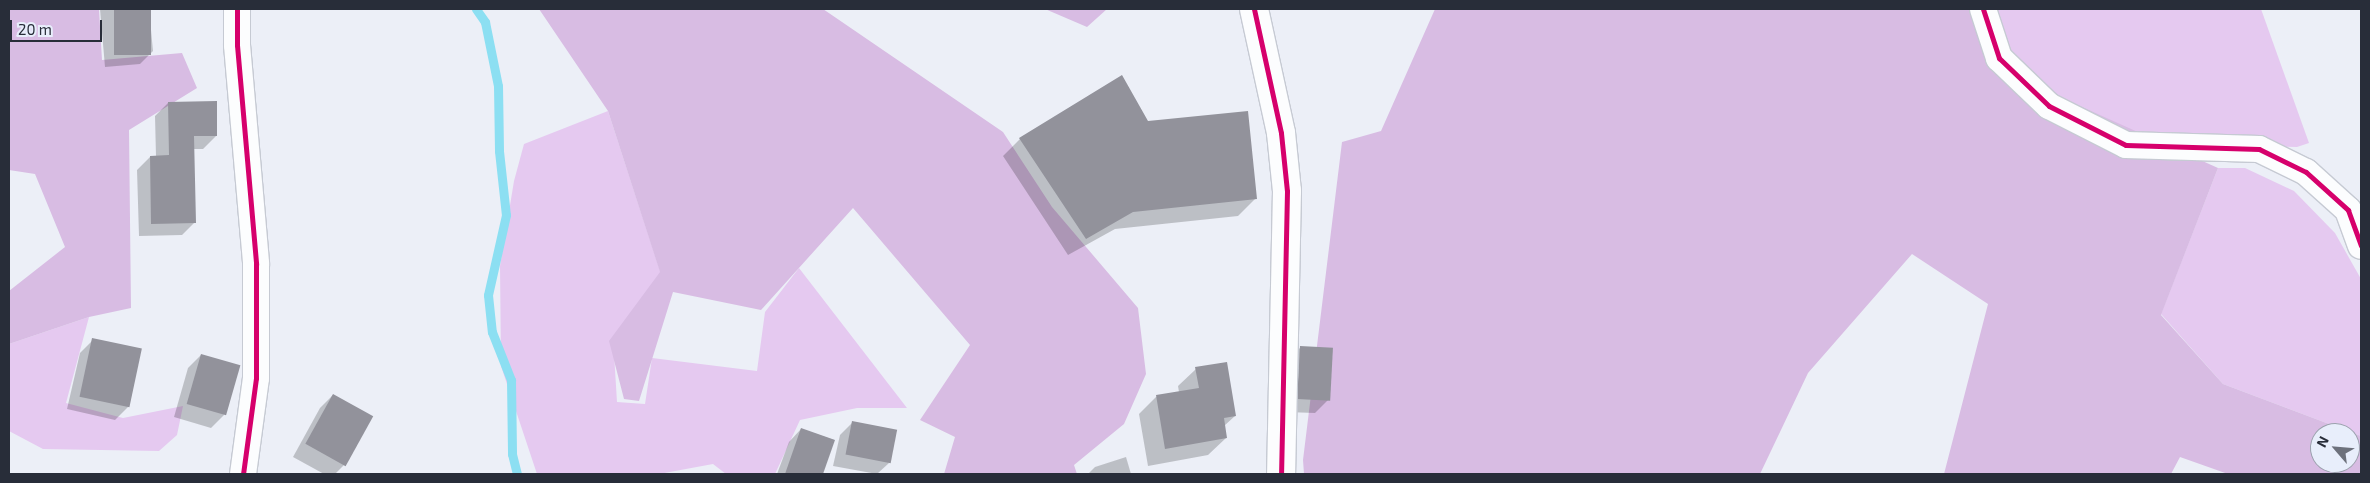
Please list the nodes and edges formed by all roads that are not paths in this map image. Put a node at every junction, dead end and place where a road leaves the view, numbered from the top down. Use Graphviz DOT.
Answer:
graph roads {
  1 [pos="238,9"];
  2 [pos="1254,9"];
  3 [pos="1984,9"];
  4 [pos="2361,246"];
  5 [pos="243,474"];
  6 [pos="1281,474"];
  1 -- 5 [label="street"];
  2 -- 6 [label="street"];
  3 -- 4 [label="street"];
}
